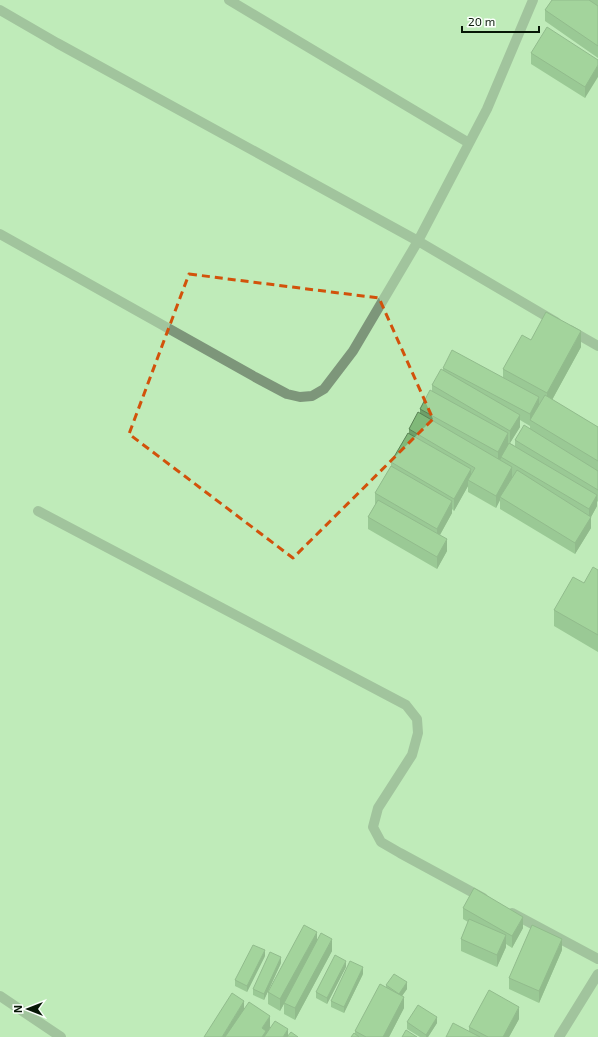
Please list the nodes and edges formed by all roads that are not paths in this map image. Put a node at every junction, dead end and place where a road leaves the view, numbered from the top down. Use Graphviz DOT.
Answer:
graph roads {
  1 [pos="229,0"];
  2 [pos="533,0"];
  3 [pos="0,10"];
  4 [pos="469,143"];
  5 [pos="0,234"];
  6 [pos="418,241"];
  7 [pos="598,346"];
  8 [pos="38,512"];
  9 [pos="489,901"];
  10 [pos="502,908"];
  11 [pos="598,959"];
  12 [pos="598,974"];
  13 [pos="0,996"];
  14 [pos="61,1037"];
  15 [pos="559,1037"];
  1 -- 4 [label="street"];
  2 -- 4 [label="street"];
  3 -- 6 [label="street"];
  4 -- 6 [label="street"];
  5 -- 6 [label="street"];
  6 -- 7 [label="street"];
  8 -- 9 [label="street"];
  10 -- 11 [label="street"];
  12 -- 15 [label="street"];
  13 -- 14 [label="street"];
}
